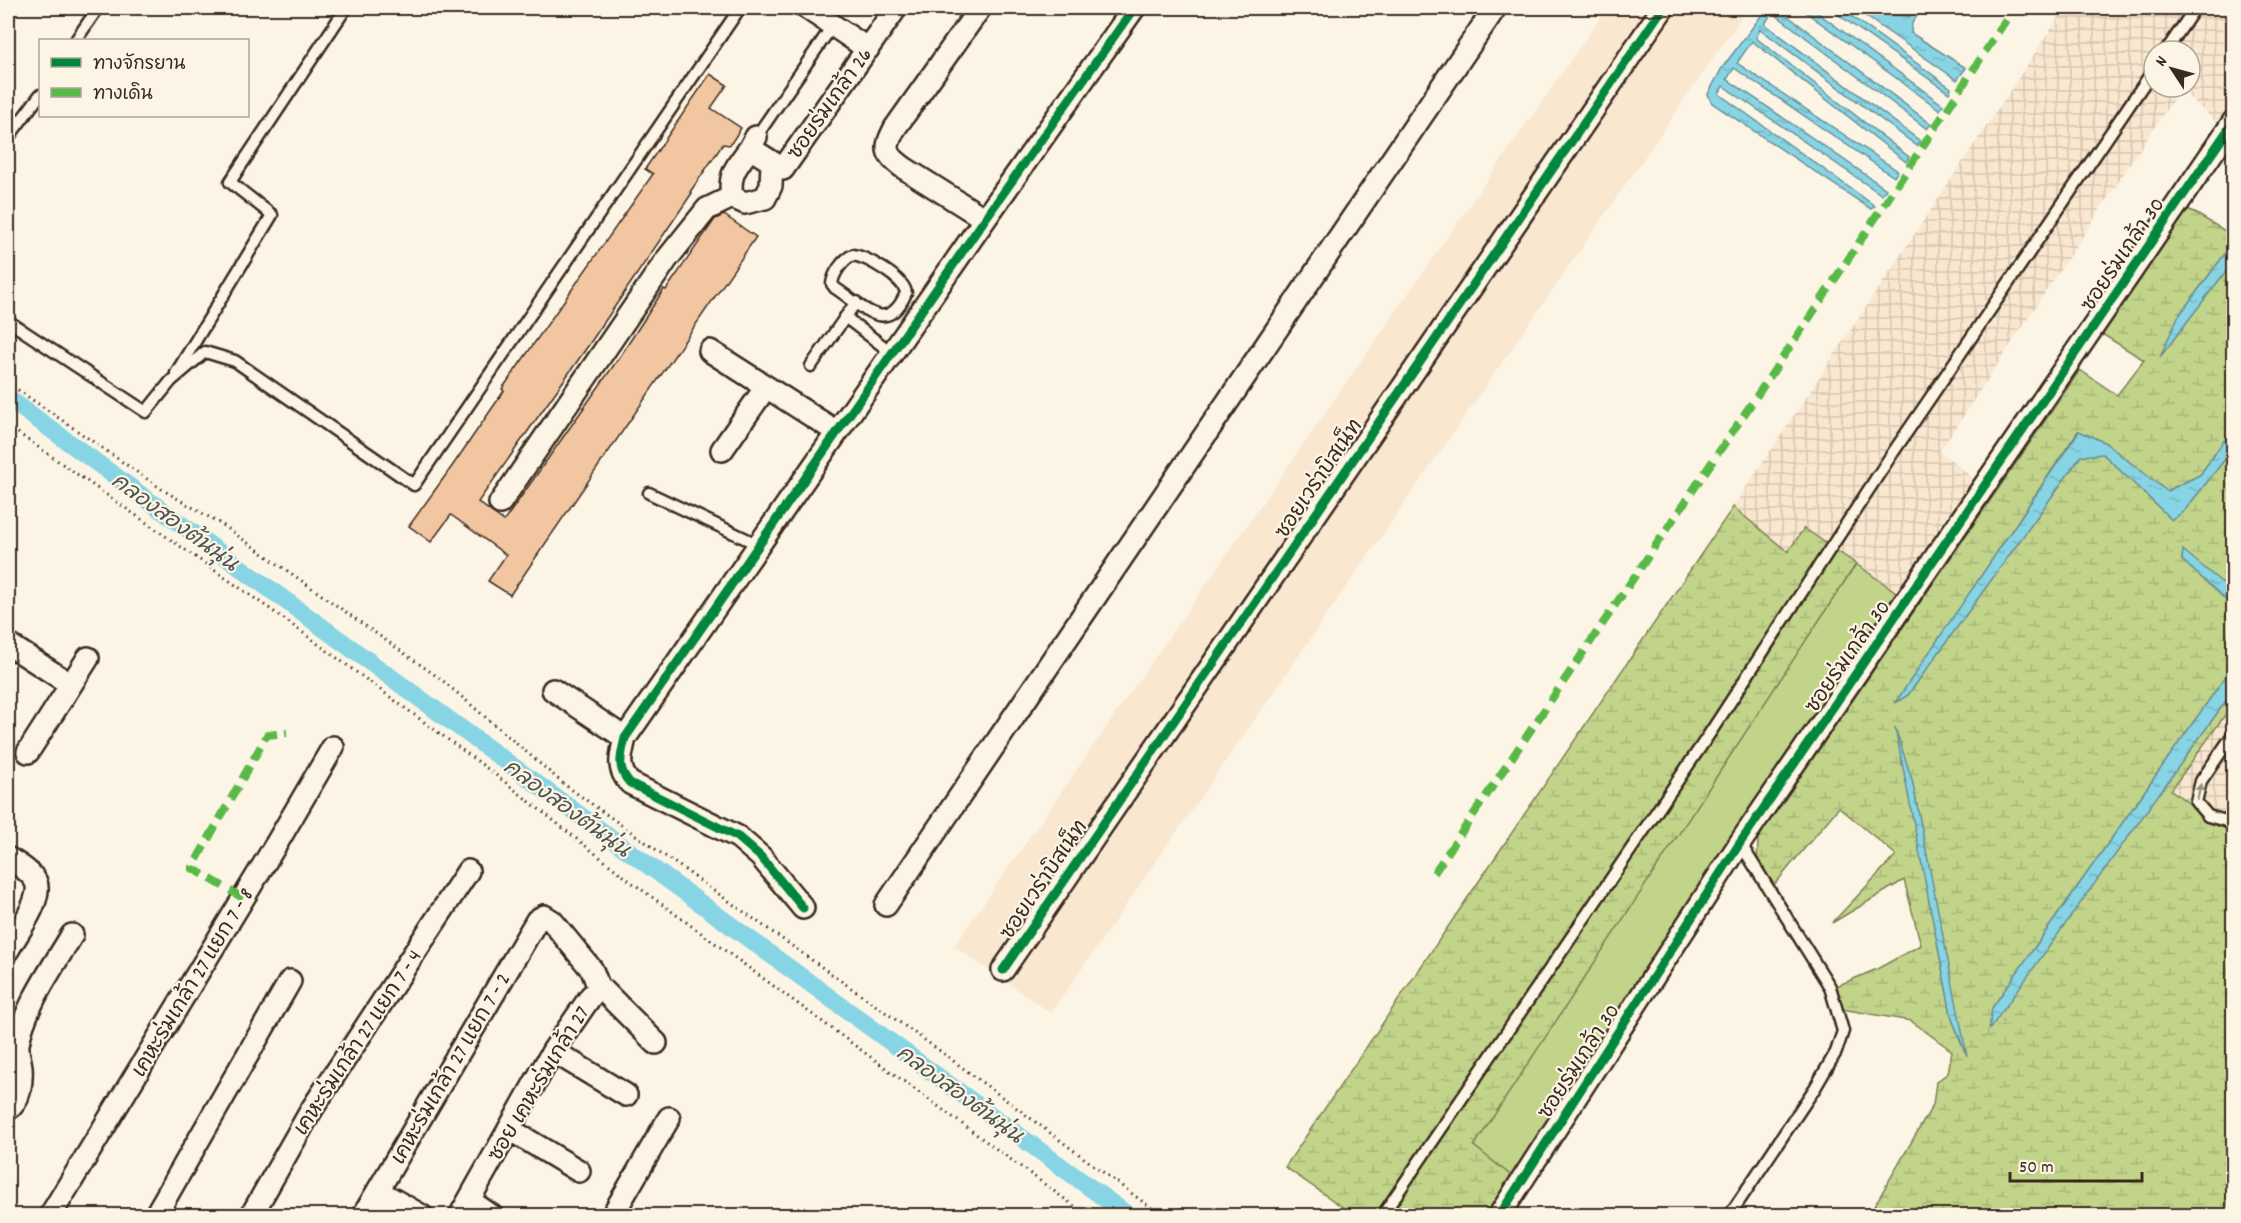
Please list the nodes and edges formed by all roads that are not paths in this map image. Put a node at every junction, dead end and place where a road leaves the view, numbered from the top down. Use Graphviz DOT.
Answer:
graph roads {
  1 [pos="98,8"];
  2 [pos="346,8"];
  3 [pos="740,8"];
  4 [pos="807,8"];
  5 [pos="896,8"];
  6 [pos="980,8"];
  7 [pos="1134,8"];
  8 [pos="1495,8"];
  9 [pos="1663,8"];
  10 [pos="2195,8"];
  11 [pos="833,25"];
  12 [pos="77,39"];
  13 [pos="2174,39"];
  14 [pos="868,49"];
  15 [pos="2142,87"];
  16 [pos="39,95"];
  17 [pos="2234,121"];
  18 [pos="8,138"];
  19 [pos="753,142"];
  20 [pos="777,165"];
  21 [pos="732,197"];
  22 [pos="985,219"];
  23 [pos="856,302"];
  24 [pos="845,317"];
  25 [pos="8,321"];
  26 [pos="710,351"];
  27 [pos="892,353"];
  28 [pos="811,366"];
  29 [pos="171,381"];
  30 [pos="766,387"];
  31 [pos="837,432"];
  32 [pos="722,450"];
  33 [pos="649,493"];
  34 [pos="500,503"];
  35 [pos="759,545"];
  36 [pos="8,644"];
  37 [pos="88,658"];
  38 [pos="70,684"];
  39 [pos="553,690"];
  40 [pos="2234,733"];
  41 [pos="625,738"];
  42 [pos="333,747"];
  43 [pos="28,752"];
  44 [pos="2234,812"];
  45 [pos="1740,843"];
  46 [pos="8,858"];
  47 [pos="468,871"];
  48 [pos="886,905"];
  49 [pos="803,908"];
  50 [pos="72,935"];
  51 [pos="8,950"];
  52 [pos="1003,970"];
  53 [pos="290,981"];
  54 [pos="600,991"];
  55 [pos="656,1043"];
  56 [pos="553,1051"];
  57 [pos="626,1095"];
  58 [pos="8,1109"];
  59 [pos="669,1118"];
  60 [pos="509,1129"];
  61 [pos="579,1170"];
  62 [pos="378,1191"];
  63 [pos="1512,1207"];
  64 [pos="464,1208"];
  65 [pos="50,1215"];
  66 [pos="155,1215"];
  67 [pos="250,1215"];
  68 [pos="363,1215"];
  69 [pos="422,1215"];
  70 [pos="492,1215"];
  71 [pos="612,1215"];
  72 [pos="1382,1215"];
  73 [pos="1499,1215"];
  74 [pos="1729,1215"];
  1 -- 12 [label="lane"];
  2 -- 29 [label="lane"];
  3 -- 29 [label="lane"];
  4 -- 11 [label="street"];
  5 -- 14 [label="street, ซอยร่มเกล้า 26"];
  6 -- 22 [label="street"];
  7 -- 22 [label="street"];
  8 -- 48 [label="street"];
  9 -- 52 [label="street, ซอยเวร่าบิสเน็ท"];
  10 -- 13 [label="lane"];
  11 -- 14 [label="street"];
  11 -- 19 [label="lane"];
  14 -- 20 [label="street, ซอยร่มเกล้า 26"];
  15 -- 72 [label="lane"];
  16 -- 18 [label="lane"];
  17 -- 45 [label="street, ซอยร่มเกล้า 30"];
  19 -- 20 [label="street"];
  19 -- 21 [label="street"];
  20 -- 21 [label="street"];
  21 -- 34 [label="street"];
  22 -- 27 [label="street"];
  23 -- 23 [label="lane"];
  23 -- 24 [label="lane"];
  24 -- 27 [label="lane"];
  24 -- 28 [label="lane"];
  25 -- 29 [label="lane"];
  26 -- 30 [label="street"];
  27 -- 31 [label="street"];
  30 -- 31 [label="street"];
  30 -- 32 [label="street"];
  31 -- 35 [label="street"];
  33 -- 35 [label="lane"];
  35 -- 41 [label="street"];
  36 -- 38 [label="street"];
  37 -- 38 [label="street"];
  38 -- 43 [label="street"];
  39 -- 41 [label="street"];
  44 -- 40 [label="lane, one-way"];
  41 -- 49 [label="street"];
  42 -- 65 [label="street, เคหะร่มเกล้า 27 แยก 7 - 8"];
  45 -- 63 [label="street, ซอยร่มเกล้า 30"];
  45 -- 74 [label="lane"];
  46 -- 51 [label="street"];
  47 -- 67 [label="street, เคหะร่มเกล้า 27 แยก 7 - 4"];
  50 -- 58 [label="street"];
  53 -- 66 [label="street"];
  54 -- 55 [label="street, ซอย เคหะร่มเกล้า 27"];
  54 -- 56 [label="street, ซอย เคหะร่มเกล้า 27"];
  54 -- 62 [label="street, เคหะร่มเกล้า 27 แยก 7 - 2"];
  56 -- 57 [label="street"];
  56 -- 60 [label="street, ซอย เคหะร่มเกล้า 27"];
  59 -- 71 [label="street"];
  60 -- 61 [label="street"];
  60 -- 64 [label="street, ซอย เคหะร่มเกล้า 27"];
  62 -- 68 [label="street, เคหะร่มเกล้า 27 แยก 7 - 2"];
  62 -- 69 [label="street"];
  63 -- 73 [label="street, ซอยร่มเกล้า 30"];
  64 -- 70 [label="street"];
}
